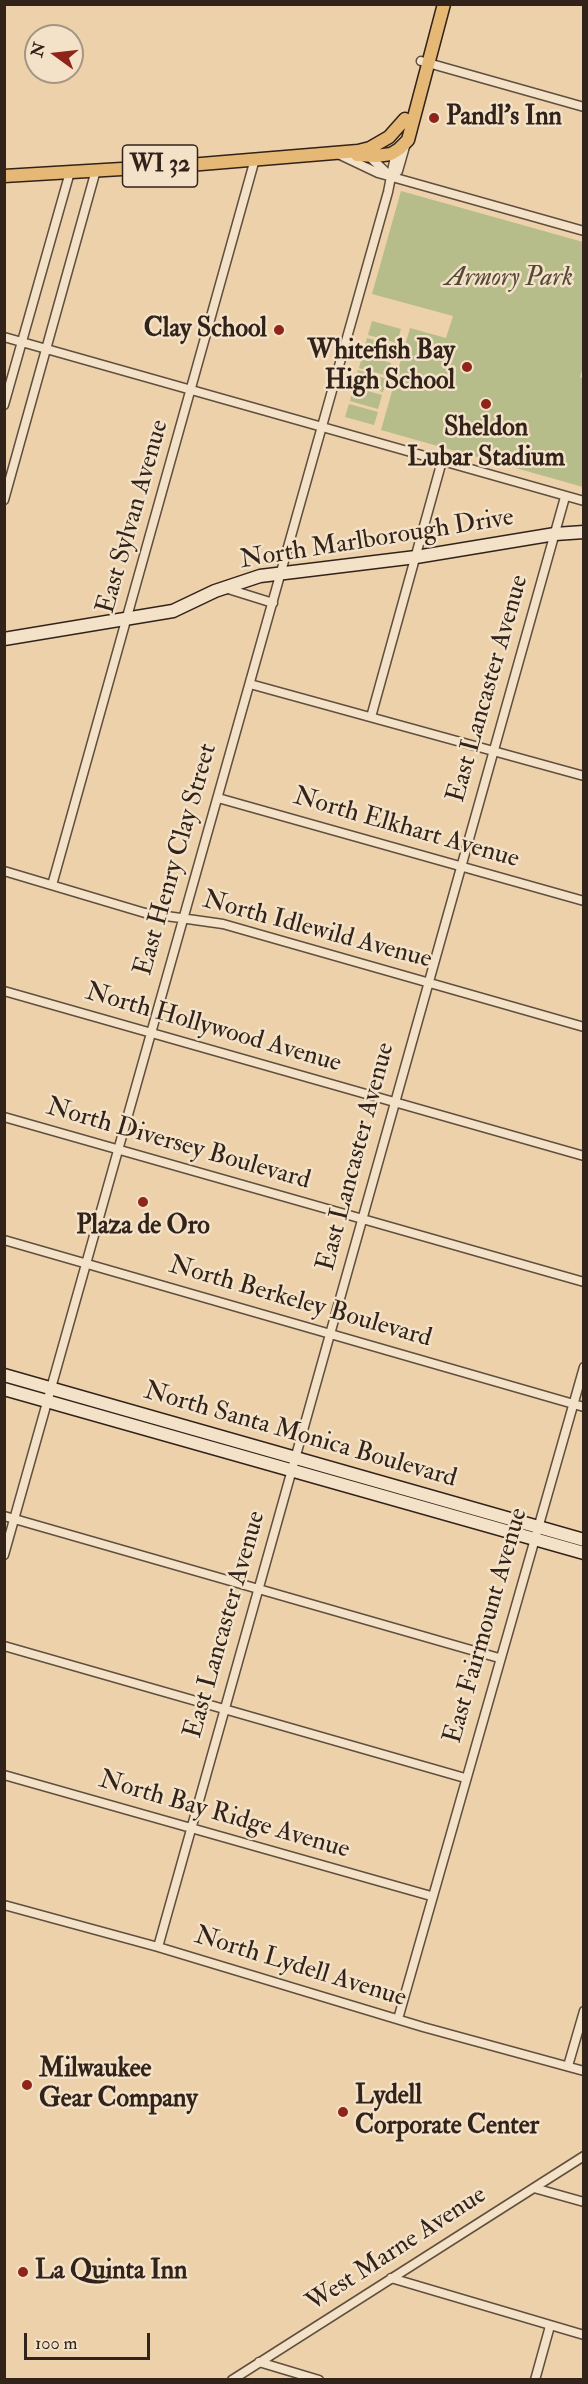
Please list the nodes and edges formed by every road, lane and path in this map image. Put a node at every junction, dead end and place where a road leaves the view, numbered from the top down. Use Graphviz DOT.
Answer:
graph roads {
  1 [pos="437,4"];
  2 [pos="444,4"];
  3 [pos="424,62"];
  4 [pos="584,107"];
  5 [pos="405,119"];
  6 [pos="408,140"];
  7 [pos="396,151"];
  8 [pos="366,153"];
  9 [pos="338,154"];
  10 [pos="255,159"];
  11 [pos="96,170"];
  12 [pos="70,172"];
  13 [pos="4,176"];
  14 [pos="391,177"];
  15 [pos="584,231"];
  16 [pos="4,337"];
  17 [pos="22,342"];
  18 [pos="46,348"];
  19 [pos="192,390"];
  20 [pos="4,405"];
  21 [pos="322,426"];
  22 [pos="442,461"];
  23 [pos="565,497"];
  24 [pos="4,500"];
  25 [pos="584,501"];
  26 [pos="584,532"];
  27 [pos="555,534"];
  28 [pos="416,557"];
  29 [pos="281,573"];
  30 [pos="225,588"];
  31 [pos="273,603"];
  32 [pos="127,620"];
  33 [pos="4,639"];
  34 [pos="250,684"];
  35 [pos="371,717"];
  36 [pos="493,751"];
  37 [pos="584,776"];
  38 [pos="218,798"];
  39 [pos="462,866"];
  40 [pos="4,871"];
  41 [pos="52,885"];
  42 [pos="584,901"];
  43 [pos="184,918"];
  44 [pos="428,981"];
  45 [pos="4,991"];
  46 [pos="584,1027"];
  47 [pos="152,1033"];
  48 [pos="394,1102"];
  49 [pos="4,1117"];
  50 [pos="119,1150"];
  51 [pos="584,1156"];
  52 [pos="362,1218"];
  53 [pos="4,1240"];
  54 [pos="87,1264"];
  55 [pos="584,1281"];
  56 [pos="331,1333"];
  57 [pos="584,1367"];
  58 [pos="4,1375"];
  59 [pos="4,1389"];
  60 [pos="50,1395"];
  61 [pos="573,1404"];
  62 [pos="584,1407"];
  63 [pos="296,1458"];
  64 [pos="292,1470"];
  65 [pos="4,1516"];
  66 [pos="15,1519"];
  67 [pos="536,1533"];
  68 [pos="584,1540"];
  69 [pos="584,1553"];
  70 [pos="4,1555"];
  71 [pos="258,1589"];
  72 [pos="4,1646"];
  73 [pos="499,1658"];
  74 [pos="224,1709"];
  75 [pos="4,1775"];
  76 [pos="465,1778"];
  77 [pos="190,1828"];
  78 [pos="431,1896"];
  79 [pos="4,1905"];
  80 [pos="158,1947"];
  81 [pos="584,2011"];
  82 [pos="398,2019"];
  83 [pos="568,2066"];
  84 [pos="584,2071"];
  85 [pos="584,2156"];
  86 [pos="534,2188"];
  87 [pos="584,2202"];
  88 [pos="391,2278"];
  89 [pos="550,2326"];
  90 [pos="584,2335"];
  91 [pos="259,2362"];
  92 [pos="232,2379"];
  93 [pos="319,2379"];
  94 [pos="535,2379"];
  1 -- 3 [label="main road, East Henry Clay Street / WI 32"];
  2 -- 3 [label="main road, East Henry Clay Street / WI 32"];
  3 -- 4 [label="street"];
  3 -- 5 [label="main road, East Henry Clay Street / WI 32"];
  3 -- 6 [label="main road, East Henry Clay Street / WI 32"];
  5 -- 7 [label="main road, East Henry Clay Street"];
  5 -- 8 [label="main road, WI 32"];
  6 -- 7 [label="main road"];
  6 -- 14 [label="street, East Henry Clay Street"];
  7 -- 8 [label="main road, WI 32"];
  7 -- 14 [label="street, East Henry Clay Street"];
  8 -- 9 [label="main road, WI 32"];
  8 -- 14 [label="street"];
  9 -- 10 [label="main road, WI 32"];
  9 -- 14 [label="street"];
  10 -- 11 [label="main road, WI 32"];
  10 -- 19 [label="street, East Sylvan Avenue"];
  11 -- 12 [label="main road, WI 32"];
  11 -- 18 [label="street"];
  12 -- 13 [label="main road, WI 32"];
  12 -- 17 [label="street"];
  14 -- 15 [label="street"];
  14 -- 21 [label="street, East Henry Clay Street"];
  16 -- 17 [label="street"];
  17 -- 18 [label="street"];
  17 -- 20 [label="street"];
  18 -- 19 [label="street"];
  18 -- 24 [label="street"];
  19 -- 21 [label="street"];
  19 -- 32 [label="street, East Sylvan Avenue"];
  21 -- 22 [label="street"];
  21 -- 29 [label="street, East Henry Clay Street"];
  22 -- 23 [label="street"];
  22 -- 28 [label="street"];
  23 -- 25 [label="street"];
  23 -- 27 [label="street, East Lancaster Avenue"];
  26 -- 27 [label="street, North Marlborough Drive"];
  27 -- 28 [label="street, North Marlborough Drive"];
  27 -- 36 [label="street, East Lancaster Avenue"];
  28 -- 29 [label="street, North Marlborough Drive"];
  28 -- 35 [label="street"];
  29 -- 30 [label="street, North Marlborough Drive"];
  29 -- 31 [label="street, East Henry Clay Street"];
  30 -- 31 [label="street"];
  30 -- 32 [label="street, North Marlborough Drive"];
  31 -- 34 [label="street, East Henry Clay Street"];
  32 -- 33 [label="street, North Marlborough Drive"];
  32 -- 41 [label="street, East Sylvan Avenue"];
  34 -- 35 [label="street"];
  34 -- 38 [label="street, East Henry Clay Street"];
  35 -- 36 [label="street"];
  36 -- 37 [label="street"];
  36 -- 39 [label="street, East Lancaster Avenue"];
  38 -- 39 [label="street, North Elkhart Avenue"];
  38 -- 43 [label="street, East Henry Clay Street"];
  39 -- 42 [label="street, North Elkhart Avenue"];
  39 -- 44 [label="street, East Lancaster Avenue"];
  40 -- 41 [label="street, North Idlewild Avenue"];
  41 -- 43 [label="street, North Idlewild Avenue"];
  43 -- 44 [label="street, North Idlewild Avenue"];
  43 -- 47 [label="street, East Henry Clay Street"];
  44 -- 46 [label="street, North Idlewild Avenue"];
  44 -- 48 [label="street, East Lancaster Avenue"];
  45 -- 47 [label="street, North Hollywood Avenue"];
  47 -- 48 [label="street, North Hollywood Avenue"];
  47 -- 50 [label="street, East Henry Clay Street"];
  48 -- 51 [label="street, North Hollywood Avenue"];
  48 -- 52 [label="street, East Lancaster Avenue"];
  49 -- 50 [label="street, North Diversey Boulevard"];
  50 -- 52 [label="street, North Diversey Boulevard"];
  50 -- 54 [label="street, East Henry Clay Street"];
  52 -- 55 [label="street, North Diversey Boulevard"];
  52 -- 56 [label="street, East Lancaster Avenue"];
  53 -- 54 [label="street, North Berkeley Boulevard"];
  54 -- 56 [label="street, North Berkeley Boulevard"];
  54 -- 60 [label="street, East Henry Clay Street"];
  56 -- 61 [label="street, North Berkeley Boulevard"];
  56 -- 63 [label="street, East Lancaster Avenue"];
  57 -- 61 [label="street, East Fairmount Avenue"];
  58 -- 60 [label="street, North Santa Monica Boulevard"];
  59 -- 60 [label="street, North Santa Monica Boulevard"];
  60 -- 63 [label="street, North Santa Monica Boulevard"];
  60 -- 64 [label="street, North Santa Monica Boulevard"];
  60 -- 66 [label="street, East Henry Clay Street"];
  61 -- 62 [label="street, North Berkeley Boulevard"];
  61 -- 67 [label="street, East Fairmount Avenue"];
  63 -- 64 [label="street, East Lancaster Avenue"];
  63 -- 67 [label="street, North Santa Monica Boulevard"];
  64 -- 67 [label="street, North Santa Monica Boulevard"];
  64 -- 71 [label="street, East Lancaster Avenue"];
  65 -- 66 [label="street"];
  66 -- 70 [label="street, East Henry Clay Street"];
  66 -- 71 [label="street"];
  67 -- 68 [label="street, North Santa Monica Boulevard"];
  67 -- 69 [label="street, North Santa Monica Boulevard"];
  67 -- 73 [label="street, East Fairmount Avenue"];
  71 -- 73 [label="street"];
  71 -- 74 [label="street, East Lancaster Avenue"];
  72 -- 74 [label="street"];
  73 -- 76 [label="street, East Fairmount Avenue"];
  74 -- 76 [label="street"];
  74 -- 77 [label="street, East Lancaster Avenue"];
  75 -- 77 [label="street, North Bay Ridge Avenue"];
  76 -- 78 [label="street, East Fairmount Avenue"];
  77 -- 78 [label="street, North Bay Ridge Avenue"];
  77 -- 80 [label="street, East Lancaster Avenue"];
  78 -- 82 [label="street, East Fairmount Avenue"];
  79 -- 80 [label="street, North Lydell Avenue"];
  80 -- 82 [label="street, North Lydell Avenue"];
  81 -- 83 [label="street"];
  82 -- 83 [label="street, North Lydell Avenue"];
  83 -- 84 [label="street, North Lydell Avenue"];
  85 -- 86 [label="street, West Marne Avenue"];
  86 -- 87 [label="street"];
  86 -- 88 [label="street, West Marne Avenue"];
  88 -- 89 [label="street"];
  88 -- 91 [label="street, West Marne Avenue"];
  89 -- 90 [label="street"];
  89 -- 94 [label="street"];
  91 -- 92 [label="street, West Marne Avenue"];
  91 -- 93 [label="street"];
}
